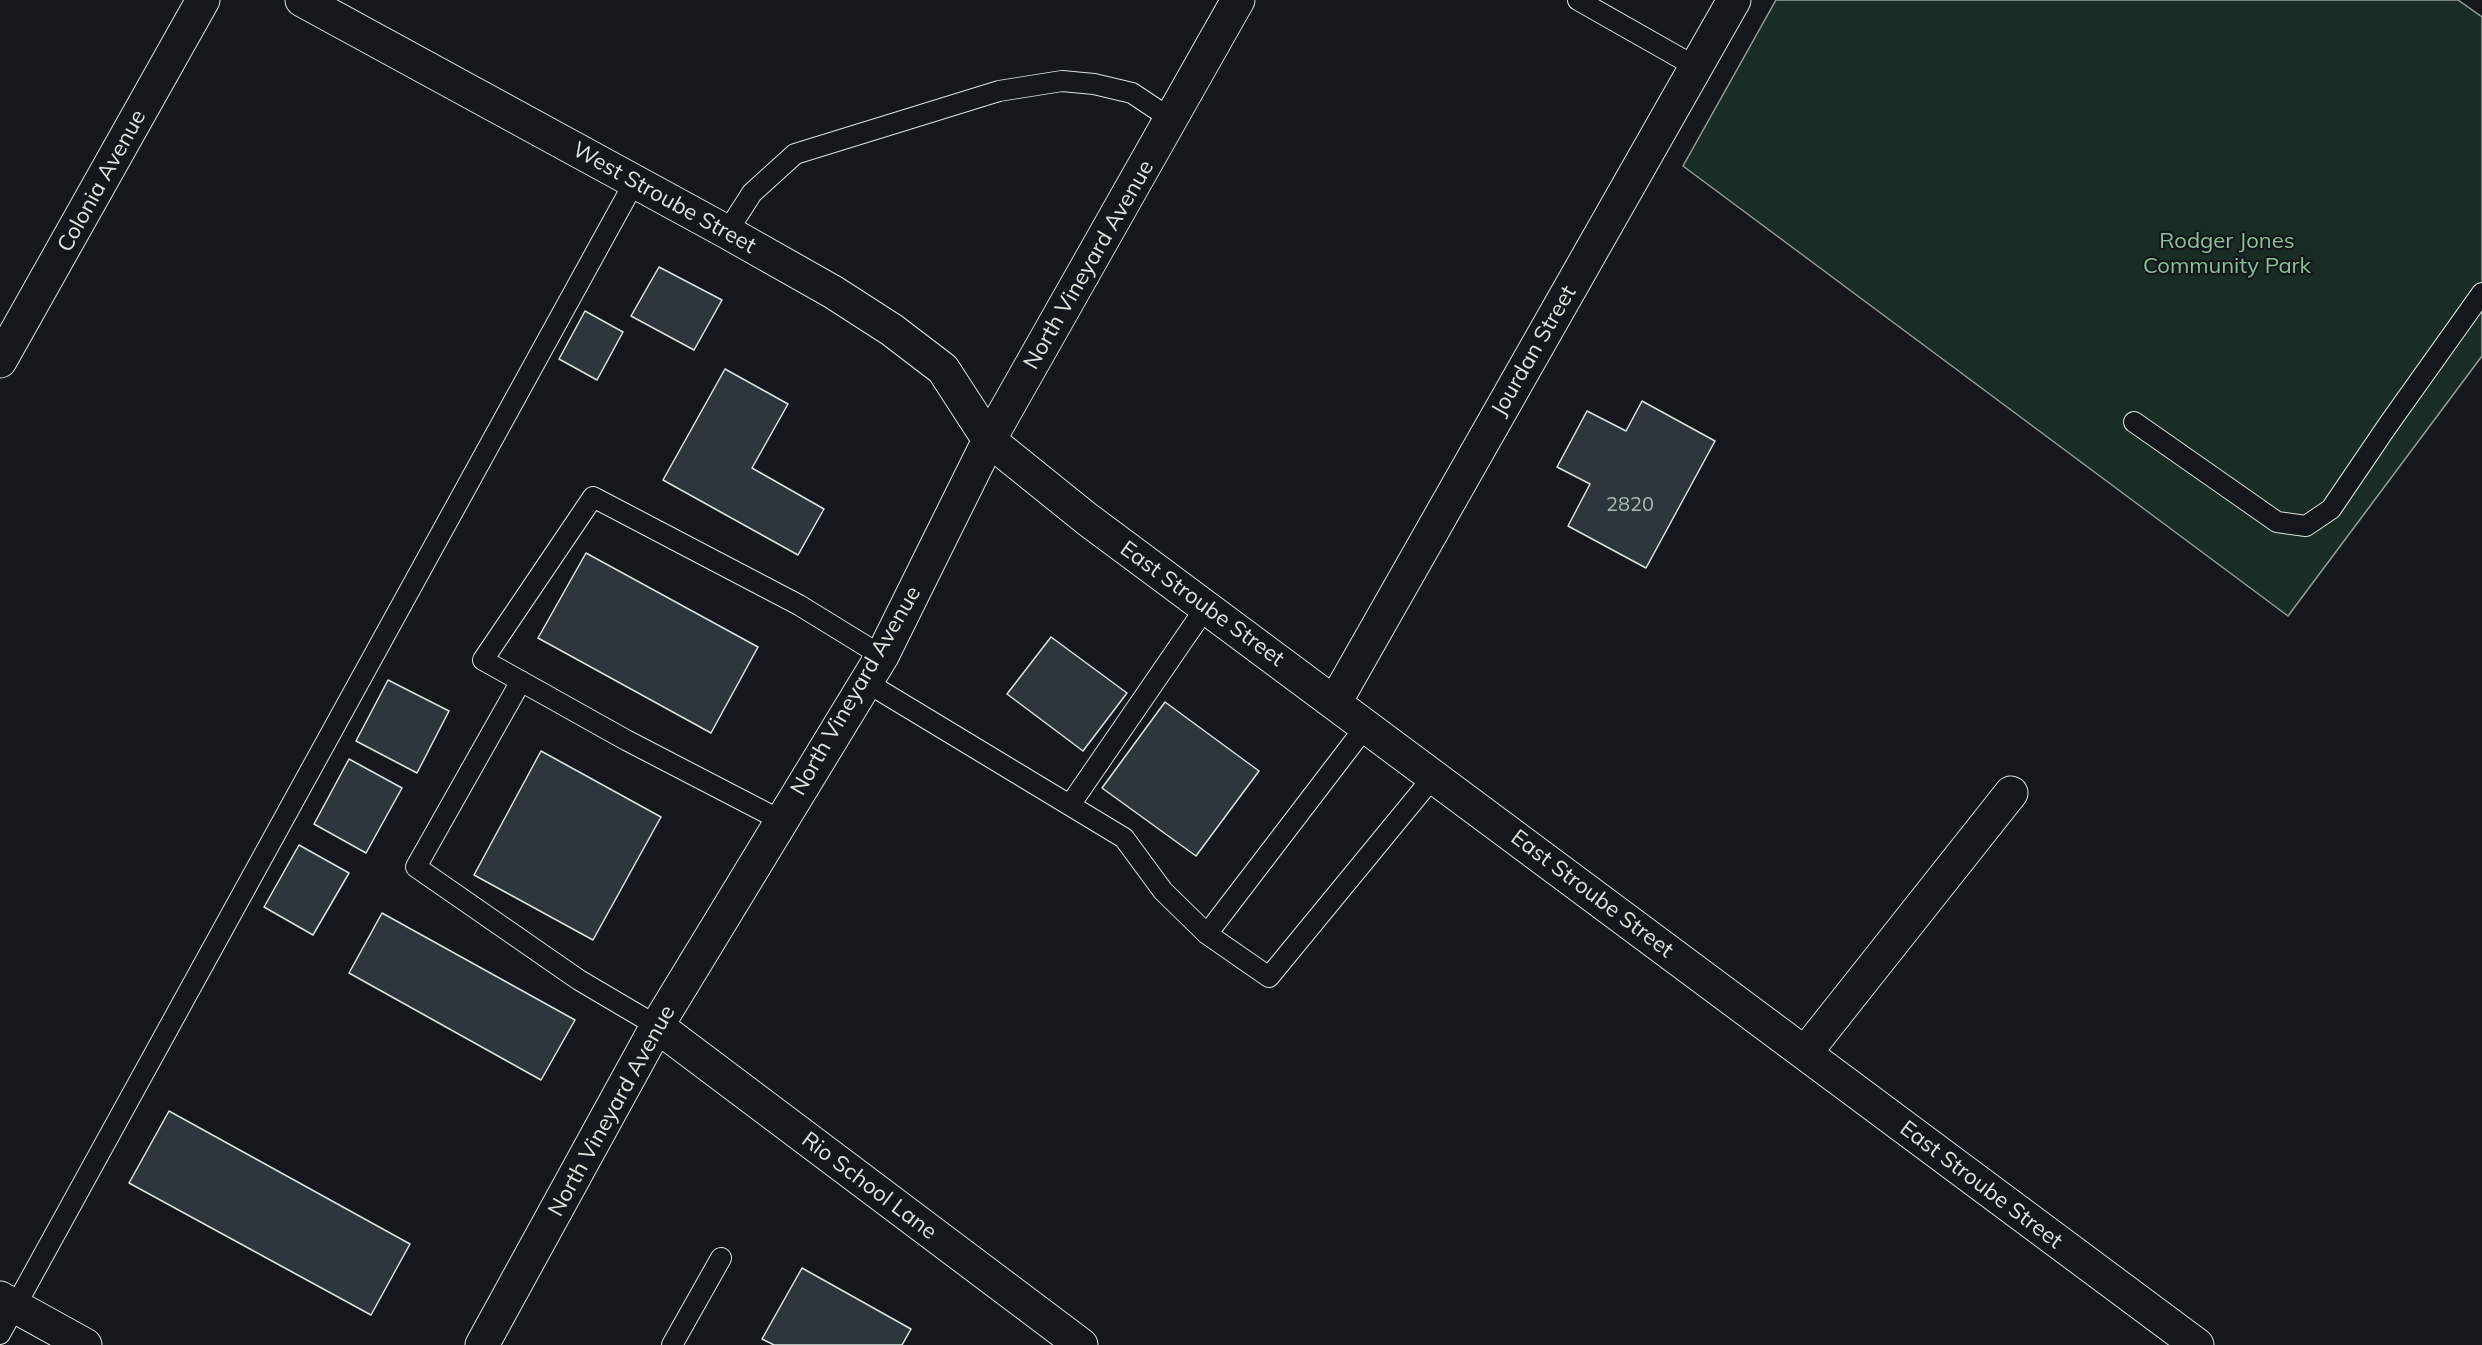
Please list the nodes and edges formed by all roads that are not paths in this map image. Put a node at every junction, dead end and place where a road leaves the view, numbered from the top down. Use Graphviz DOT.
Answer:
graph roads {
  1 [pos="203,0"];
  2 [pos="302,0"];
  3 [pos="1238,0"];
  4 [pos="1578,0"];
  5 [pos="1734,0"];
  6 [pos="1696,67"];
  7 [pos="1171,119"];
  8 [pos="635,181"];
  9 [pos="727,232"];
  10 [pos="2482,293"];
  11 [pos="0,361"];
  12 [pos="2134,422"];
  13 [pos="989,440"];
  14 [pos="1206,607"];
  15 [pos="874,669"];
  16 [pos="521,681"];
  17 [pos="1335,702"];
  18 [pos="1366,726"];
  19 [pos="1434,776"];
  20 [pos="2011,793"];
  21 [pos="1070,805"];
  22 [pos="782,821"];
  23 [pos="1208,934"];
  24 [pos="657,1026"];
  25 [pos="1805,1053"];
  26 [pos="721,1258"];
  27 [pos="5,1313"];
  28 [pos="85,1345"];
  29 [pos="482,1345"];
  30 [pos="672,1345"];
  31 [pos="1081,1345"];
  32 [pos="2197,1345"];
  1 -- 11 [label="street, Colonia Avenue"];
  2 -- 8 [label="street, West Stroube Street"];
  3 -- 7 [label="street, North Vineyard Avenue"];
  4 -- 6 [label="lane"];
  5 -- 6 [label="street, Jourdan Street"];
  6 -- 17 [label="street, Jourdan Street"];
  7 -- 9 [label="lane"];
  7 -- 13 [label="street, North Vineyard Avenue"];
  8 -- 9 [label="street, West Stroube Street"];
  8 -- 27 [label="lane"];
  9 -- 13 [label="street, West Stroube Street"];
  10 -- 12 [label="lane"];
  13 -- 14 [label="street, East Stroube Street"];
  13 -- 15 [label="street, North Vineyard Avenue"];
  14 -- 17 [label="street, East Stroube Street"];
  14 -- 21 [label="lane"];
  15 -- 16 [label="lane"];
  15 -- 21 [label="lane"];
  15 -- 22 [label="street, North Vineyard Avenue"];
  16 -- 22 [label="lane"];
  16 -- 24 [label="lane"];
  17 -- 18 [label="street, East Stroube Street"];
  18 -- 19 [label="street, East Stroube Street"];
  18 -- 23 [label="lane"];
  19 -- 23 [label="lane"];
  19 -- 25 [label="street, East Stroube Street"];
  20 -- 25 [label="street"];
  21 -- 23 [label="lane"];
  22 -- 24 [label="street, North Vineyard Avenue"];
  24 -- 29 [label="street, North Vineyard Avenue"];
  24 -- 31 [label="street, Rio School Lane"];
  25 -- 32 [label="street, East Stroube Street"];
  26 -- 30 [label="lane"];
  27 -- 28 [label="street"];
}
